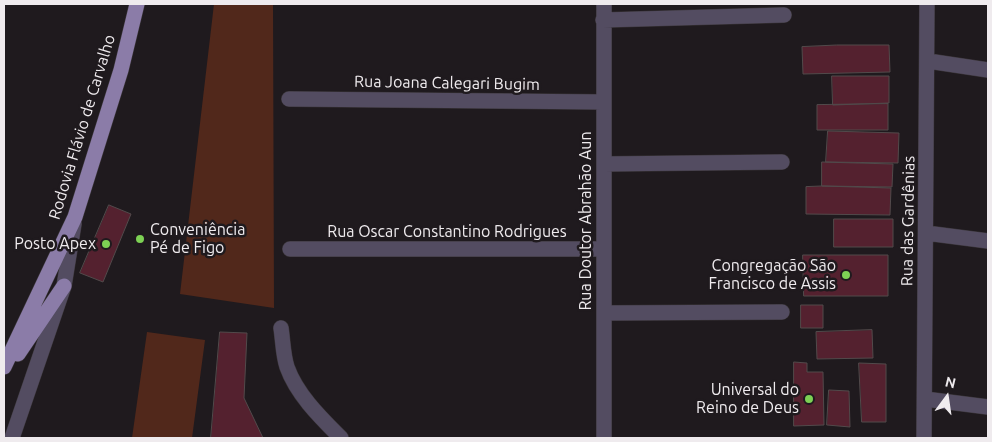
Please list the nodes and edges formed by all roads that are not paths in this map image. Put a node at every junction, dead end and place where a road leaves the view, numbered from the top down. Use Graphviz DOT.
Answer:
graph roads {
  1 [pos="137,4"];
  2 [pos="604,4"];
  3 [pos="927,4"];
  4 [pos="784,15"];
  5 [pos="604,20"];
  6 [pos="928,61"];
  7 [pos="988,70"];
  8 [pos="289,99"];
  9 [pos="604,102"];
  10 [pos="782,162"];
  11 [pos="604,164"];
  12 [pos="75,217"];
  13 [pos="926,233"];
  14 [pos="988,241"];
  15 [pos="290,249"];
  16 [pos="604,249"];
  17 [pos="64,286"];
  18 [pos="782,312"];
  19 [pos="604,313"];
  20 [pos="281,328"];
  21 [pos="4,366"];
  22 [pos="4,376"];
  23 [pos="925,399"];
  24 [pos="988,407"];
  25 [pos="12,438"];
  26 [pos="342,438"];
  27 [pos="604,438"];
  28 [pos="924,438"];
  1 -- 12 [label="main road, Rodovia Flávio de Carvalho"];
  2 -- 5 [label="street, Rua Doutor Abrahão Aun"];
  3 -- 6 [label="street, Rua das Gardênias"];
  4 -- 5 [label="street"];
  5 -- 9 [label="street, Rua Doutor Abrahão Aun"];
  6 -- 7 [label="street"];
  6 -- 13 [label="street, Rua das Gardênias"];
  8 -- 9 [label="street, Rua Joana Calegari Bugim"];
  9 -- 11 [label="street, Rua Doutor Abrahão Aun"];
  10 -- 11 [label="street"];
  11 -- 16 [label="street, Rua Doutor Abrahão Aun"];
  12 -- 17 [label="street"];
  12 -- 21 [label="main road, Rodovia Flávio de Carvalho"];
  13 -- 14 [label="street"];
  13 -- 23 [label="street, Rua das Gardênias"];
  15 -- 16 [label="street, Rua Oscar Constantino Rodrigues"];
  16 -- 19 [label="street, Rua Doutor Abrahão Aun"];
  17 -- 22 [label="main road"];
  17 -- 25 [label="street"];
  18 -- 19 [label="street"];
  19 -- 27 [label="street, Rua Doutor Abrahão Aun"];
  20 -- 26 [label="street"];
  23 -- 24 [label="street"];
  23 -- 28 [label="street, Rua das Gardênias"];
}
